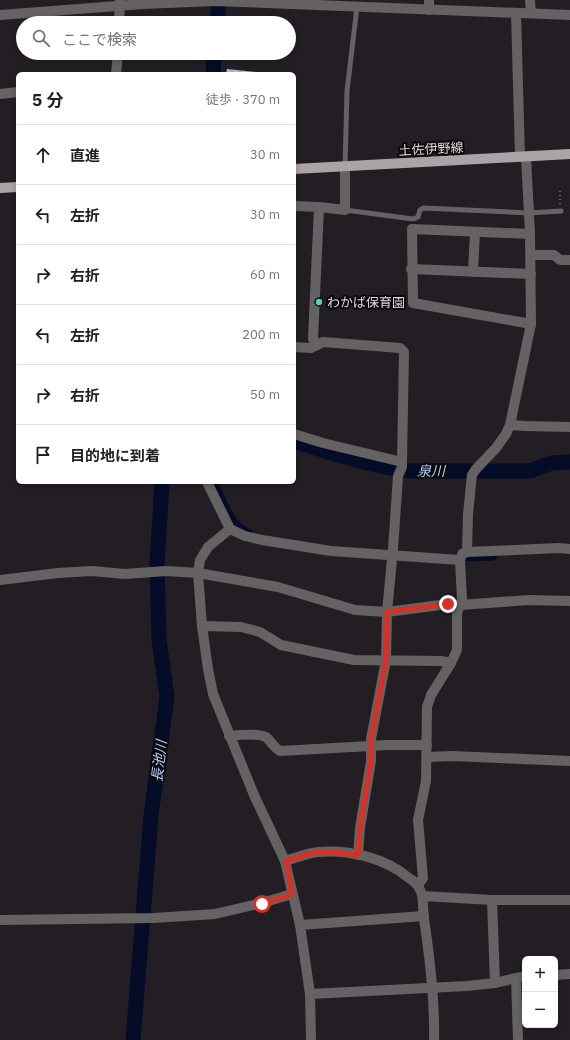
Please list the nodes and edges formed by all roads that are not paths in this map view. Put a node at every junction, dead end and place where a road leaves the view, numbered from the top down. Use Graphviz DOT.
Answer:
graph roads {
  1 [pos="530,0"];
  2 [pos="281,2"];
  3 [pos="120,3"];
  4 [pos="361,5"];
  5 [pos="429,5"];
  6 [pos="516,13"];
  7 [pos="531,13"];
  8 [pos="570,15"];
  9 [pos="0,16"];
  10 [pos="119,16"];
  11 [pos="117,60"];
  12 [pos="116,72"];
  13 [pos="16,92"];
  14 [pos="0,94"];
  15 [pos="570,154"];
  16 [pos="523,157"];
  17 [pos="345,167"];
  18 [pos="296,169"];
  19 [pos="16,187"];
  20 [pos="0,188"];
  21 [pos="296,206"];
  22 [pos="319,207"];
  23 [pos="345,210"];
  24 [pos="561,211"];
  25 [pos="529,213"];
  26 [pos="413,224"];
  27 [pos="476,232"];
  28 [pos="530,234"];
  29 [pos="530,255"];
  30 [pos="570,260"];
  31 [pos="411,270"];
  32 [pos="474,272"];
  33 [pos="531,274"];
  34 [pos="531,324"];
  35 [pos="317,345"];
  36 [pos="296,347"];
  37 [pos="510,425"];
  38 [pos="570,427"];
  39 [pos="296,435"];
  40 [pos="401,468"];
  41 [pos="208,484"];
  42 [pos="230,529"];
  43 [pos="570,549"];
  44 [pos="393,553"];
  45 [pos="463,556"];
  46 [pos="198,573"];
  47 [pos="0,580"];
  48 [pos="570,601"];
  49 [pos="460,605"];
  50 [pos="387,612"];
  51 [pos="202,626"];
  52 [pos="386,660"];
  53 [pos="451,663"];
  54 [pos="229,736"];
  55 [pos="371,746"];
  56 [pos="427,746"];
  57 [pos="427,757"];
  58 [pos="570,761"];
  59 [pos="358,855"];
  60 [pos="286,861"];
  61 [pos="418,885"];
  62 [pos="292,894"];
  63 [pos="423,896"];
  64 [pos="492,900"];
  65 [pos="570,900"];
  66 [pos="424,916"];
  67 [pos="0,920"];
  68 [pos="300,925"];
  69 [pos="570,974"];
  70 [pos="558,975"];
  71 [pos="521,977"];
  72 [pos="495,983"];
  73 [pos="432,987"];
  74 [pos="310,994"];
  75 [pos="311,1040"];
  76 [pos="434,1040"];
  77 [pos="518,1040"];
  1 -- 7 [label="street"];
  2 -- 3 [label="street"];
  2 -- 4 [label="street"];
  3 -- 9 [label="street"];
  3 -- 10 [label="street"];
  4 -- 5 [label="street"];
  4 -- 17 [label="lane"];
  5 -- 6 [label="street"];
  6 -- 7 [label="street"];
  6 -- 16 [label="street"];
  7 -- 8 [label="street"];
  11 -- 12 [label="street"];
  13 -- 14 [label="street"];
  15 -- 16 [label="main road, 土佐伊野線"];
  16 -- 17 [label="main road, 土佐伊野線"];
  16 -- 25 [label="street"];
  17 -- 18 [label="main road, 土佐伊野線"];
  17 -- 23 [label="street"];
  19 -- 20 [label="main road"];
  21 -- 22 [label="street"];
  22 -- 23 [label="street"];
  22 -- 35 [label="street"];
  23 -- 26 [label="lane"];
  24 -- 25 [label="lane"];
  25 -- 26 [label="lane"];
  25 -- 28 [label="street"];
  26 -- 27 [label="street"];
  26 -- 31 [label="street"];
  27 -- 28 [label="street"];
  27 -- 32 [label="street"];
  28 -- 29 [label="street"];
  29 -- 30 [label="street"];
  29 -- 33 [label="street"];
  31 -- 32 [label="street"];
  31 -- 34 [label="street"];
  32 -- 33 [label="street"];
  33 -- 34 [label="street"];
  34 -- 37 [label="street"];
  35 -- 36 [label="street"];
  35 -- 40 [label="street"];
  37 -- 38 [label="street"];
  37 -- 45 [label="street"];
  39 -- 40 [label="street"];
  40 -- 44 [label="street"];
  41 -- 42 [label="street"];
  42 -- 44 [label="street"];
  42 -- 46 [label="street"];
  43 -- 45 [label="street"];
  44 -- 45 [label="street"];
  44 -- 50 [label="street"];
  45 -- 49 [label="street"];
  46 -- 47 [label="street"];
  46 -- 50 [label="street"];
  46 -- 51 [label="street"];
  48 -- 49 [label="street"];
  49 -- 50 [label="street"];
  49 -- 53 [label="street"];
  50 -- 52 [label="street"];
  51 -- 52 [label="street"];
  51 -- 54 [label="street"];
  52 -- 53 [label="street"];
  52 -- 55 [label="street"];
  53 -- 56 [label="street"];
  54 -- 55 [label="street"];
  54 -- 60 [label="street"];
  55 -- 56 [label="street"];
  55 -- 59 [label="street"];
  56 -- 57 [label="street"];
  57 -- 58 [label="street"];
  57 -- 61 [label="street"];
  59 -- 60 [label="street"];
  59 -- 61 [label="street"];
  60 -- 62 [label="street"];
  61 -- 63 [label="street"];
  62 -- 67 [label="street"];
  62 -- 68 [label="street"];
  63 -- 64 [label="street"];
  63 -- 66 [label="street"];
  64 -- 65 [label="street"];
  64 -- 72 [label="street"];
  66 -- 68 [label="street"];
  66 -- 73 [label="street"];
  68 -- 74 [label="street"];
  69 -- 70 [label="street"];
  71 -- 72 [label="street"];
  71 -- 77 [label="street"];
  72 -- 73 [label="street"];
  73 -- 74 [label="street"];
  73 -- 76 [label="street"];
  74 -- 75 [label="street"];
}
